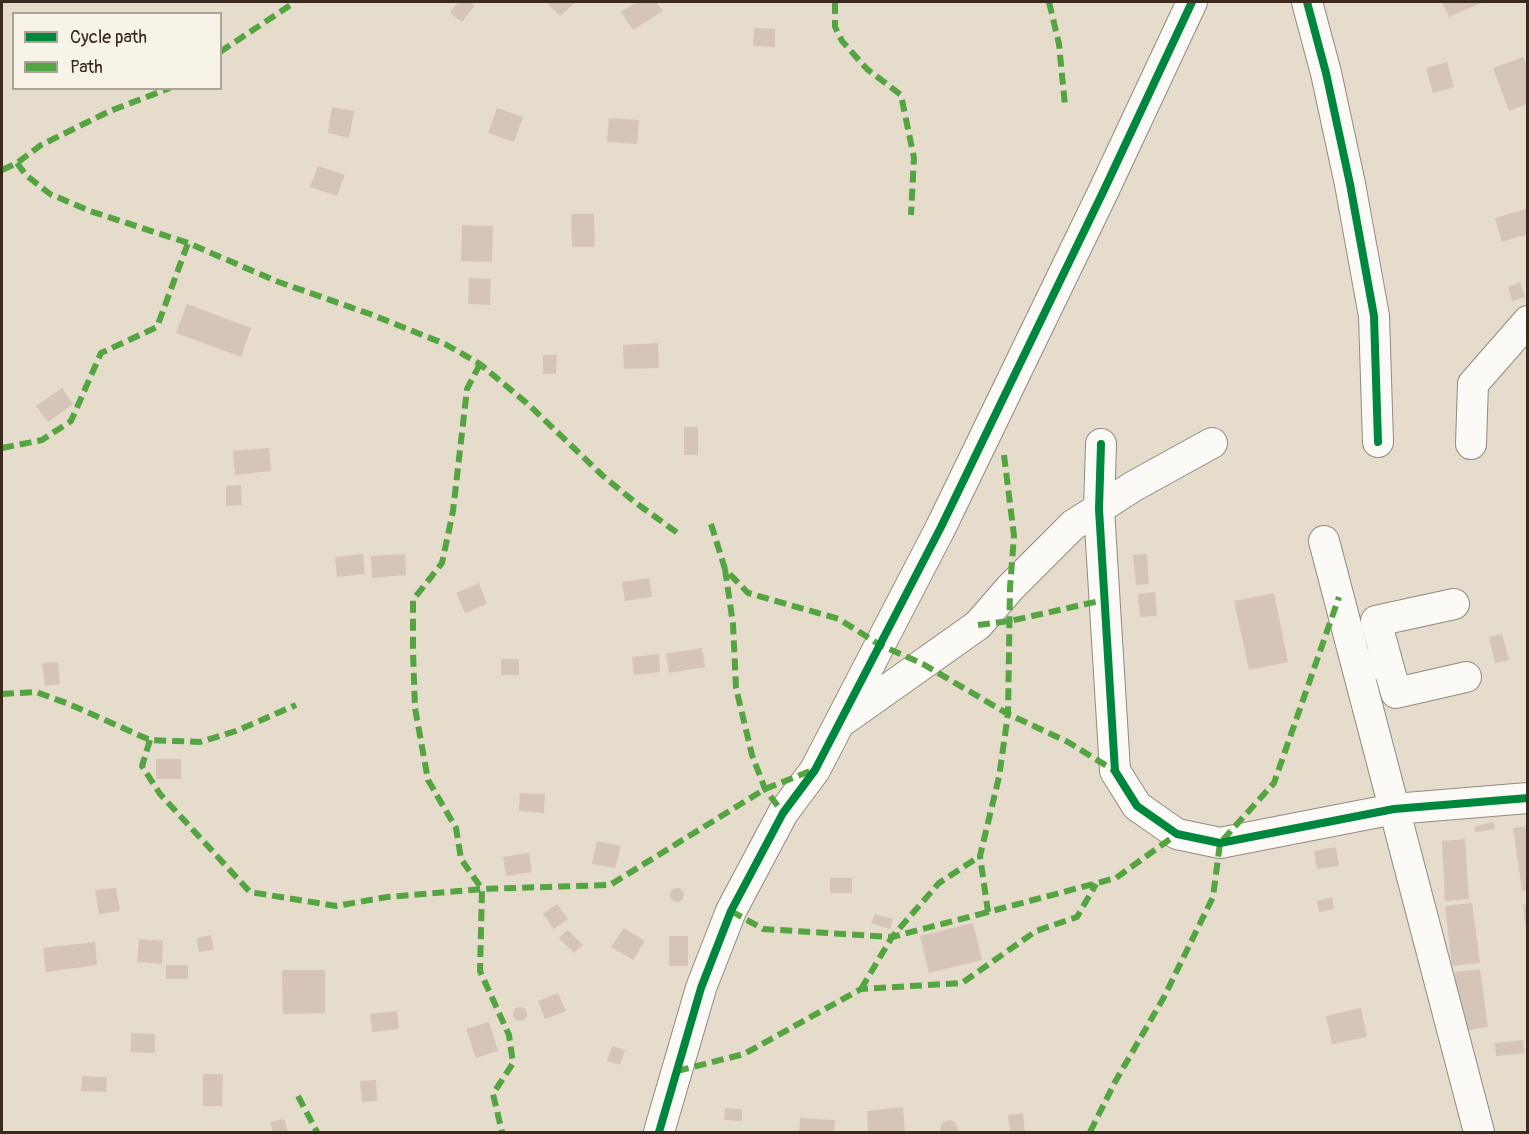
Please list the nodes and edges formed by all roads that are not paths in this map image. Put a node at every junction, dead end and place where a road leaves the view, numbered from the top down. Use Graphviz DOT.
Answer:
graph roads {
  1 [pos="1192,2"];
  2 [pos="1307,2"];
  3 [pos="1527,321"];
  4 [pos="1378,442"];
  5 [pos="1212,443"];
  6 [pos="1101,444"];
  7 [pos="1471,444"];
  8 [pos="1099,509"];
  9 [pos="1324,541"];
  10 [pos="1454,603"];
  11 [pos="1387,661"];
  12 [pos="1358,668"];
  13 [pos="1467,677"];
  14 [pos="839,723"];
  15 [pos="1527,798"];
  16 [pos="1394,809"];
  17 [pos="659,1132"];
  18 [pos="1479,1132"];
  1 -- 14 [label="street"];
  2 -- 4 [label="street"];
  3 -- 7 [label="street"];
  5 -- 8 [label="street"];
  6 -- 8 [label="street"];
  8 -- 14 [label="street"];
  8 -- 16 [label="street"];
  9 -- 12 [label="street"];
  10 -- 11 [label="street"];
  11 -- 12 [label="street"];
  11 -- 13 [label="street"];
  12 -- 16 [label="street"];
  14 -- 17 [label="street"];
  15 -- 16 [label="street"];
  16 -- 18 [label="street"];
}
